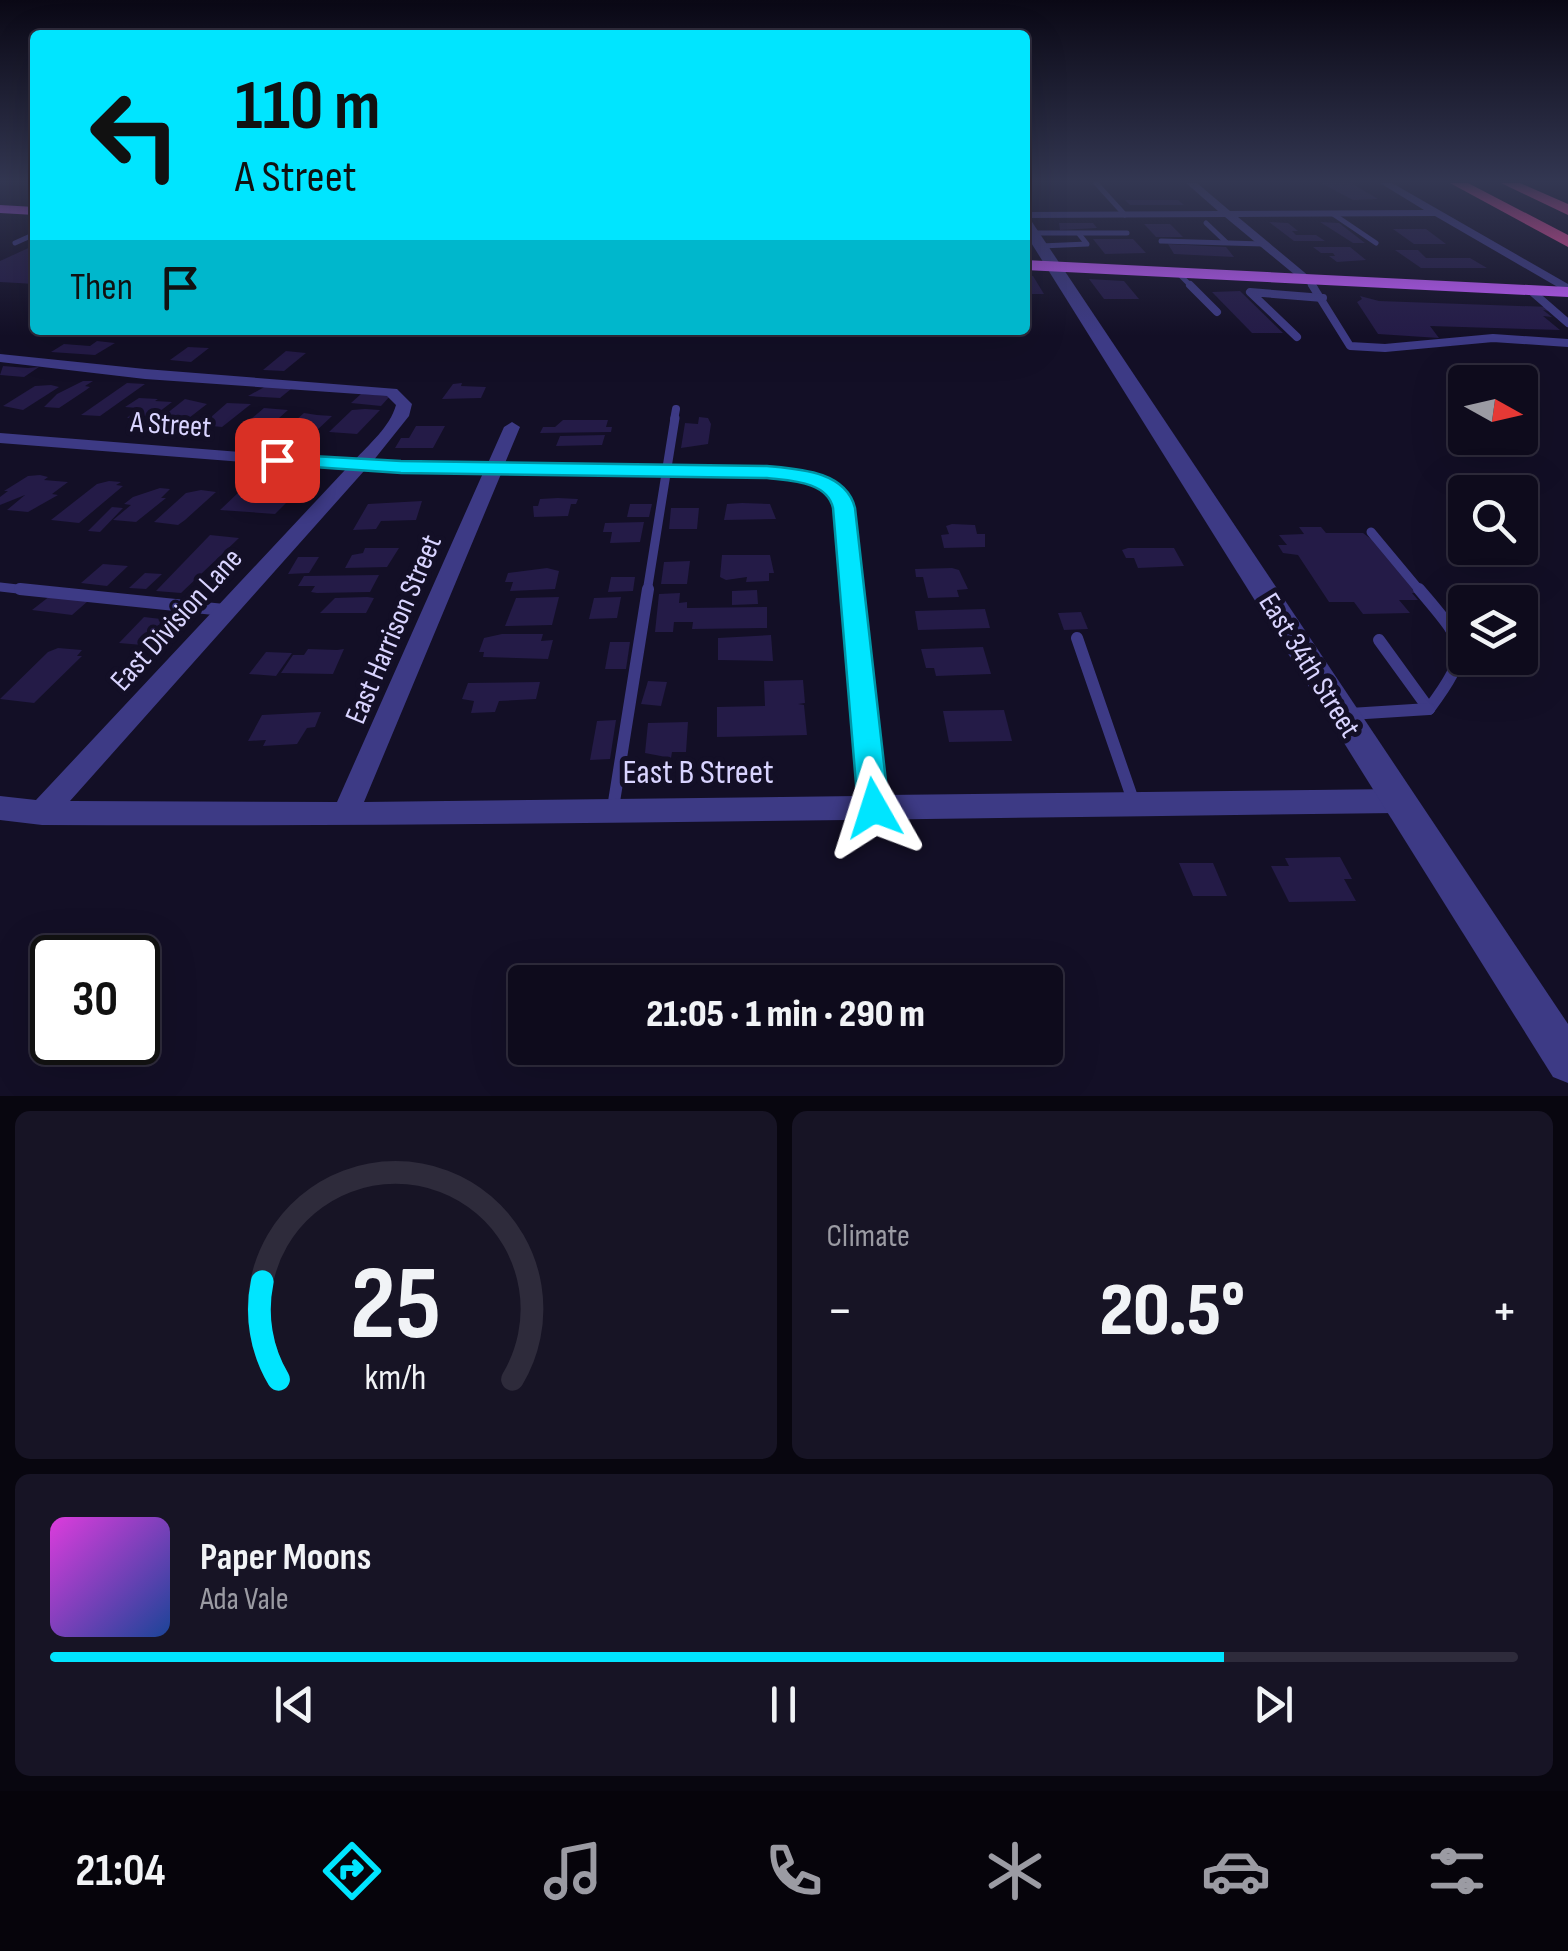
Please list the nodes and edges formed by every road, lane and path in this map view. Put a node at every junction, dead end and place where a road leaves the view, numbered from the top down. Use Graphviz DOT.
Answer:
graph roads {
  1 [pos="1032,234"];
  2 [pos="1037,234"];
  3 [pos="1079,234"];
  4 [pos="1218,234"];
  5 [pos="1252,234"];
  6 [pos="1363,234"];
  7 [pos="1473,234"];
  8 [pos="30,236"];
  9 [pos="1161,242"];
  10 [pos="1227,242"];
  11 [pos="15,243"];
  12 [pos="1376,243"];
  13 [pos="1263,244"];
  14 [pos="1030,265"];
  15 [pos="1054,266"];
  16 [pos="1178,273"];
  17 [pos="1306,280"];
  18 [pos="1530,290"];
  19 [pos="1568,290"];
  20 [pos="1324,298"];
  21 [pos="1217,312"];
  22 [pos="1568,323"];
  23 [pos="1296,337"];
  24 [pos="1568,342"];
  25 [pos="0,358"];
  26 [pos="676,409"];
  27 [pos="512,428"];
  28 [pos="0,438"];
  29 [pos="356,466"];
  30 [pos="495,468"];
  31 [pos="667,470"];
  32 [pos="1372,532"];
  33 [pos="0,587"];
  34 [pos="224,610"];
  35 [pos="1077,638"];
  36 [pos="1379,640"];
  37 [pos="1429,709"];
  38 [pos="1341,714"];
  39 [pos="1396,800"];
  40 [pos="1135,804"];
  41 [pos="0,808"];
  42 [pos="874,808"];
  43 [pos="613,809"];
  44 [pos="42,813"];
  45 [pos="345,814"];
  46 [pos="1568,1062"];
  1 -- 15 [label="street, East 34th Street"];
  2 -- 3 [label="lane"];
  4 -- 10 [label="lane"];
  5 -- 13 [label="street"];
  6 -- 12 [label="lane"];
  7 -- 19 [label="street"];
  8 -- 11 [label="lane"];
  9 -- 10 [label="lane"];
  10 -- 13 [label="lane"];
  13 -- 17 [label="street"];
  14 -- 15 [label="main road"];
  15 -- 16 [label="main road"];
  15 -- 38 [label="street, East 34th Street"];
  16 -- 17 [label="main road"];
  16 -- 21 [label="lane"];
  17 -- 18 [label="main road"];
  17 -- 20 [label="lane"];
  18 -- 19 [label="main road"];
  18 -- 22 [label="lane"];
  20 -- 23 [label="lane"];
  20 -- 24 [label="lane"];
  25 -- 29 [label="street, East Division Lane"];
  26 -- 31 [label="lane"];
  27 -- 30 [label="street, East Harrison Street"];
  28 -- 29 [label="street, A Street"];
  29 -- 30 [label="street, A Street"];
  29 -- 34 [label="street, East Division Lane"];
  30 -- 31 [label="street, A Street"];
  30 -- 45 [label="street, East Harrison Street"];
  31 -- 42 [label="street, A Street"];
  31 -- 43 [label="lane"];
  32 -- 37 [label="lane"];
  33 -- 34 [label="lane"];
  34 -- 44 [label="street, East Division Lane"];
  35 -- 40 [label="lane"];
  36 -- 37 [label="lane"];
  37 -- 38 [label="lane"];
  38 -- 39 [label="street, East 34th Street"];
  39 -- 40 [label="street, East B Street"];
  39 -- 46 [label="street, East 34th Street"];
  40 -- 42 [label="street, East B Street"];
  41 -- 44 [label="street, East B Street"];
  42 -- 43 [label="street, East B Street"];
  43 -- 45 [label="street, East B Street"];
  44 -- 45 [label="street, East B Street"];
}
